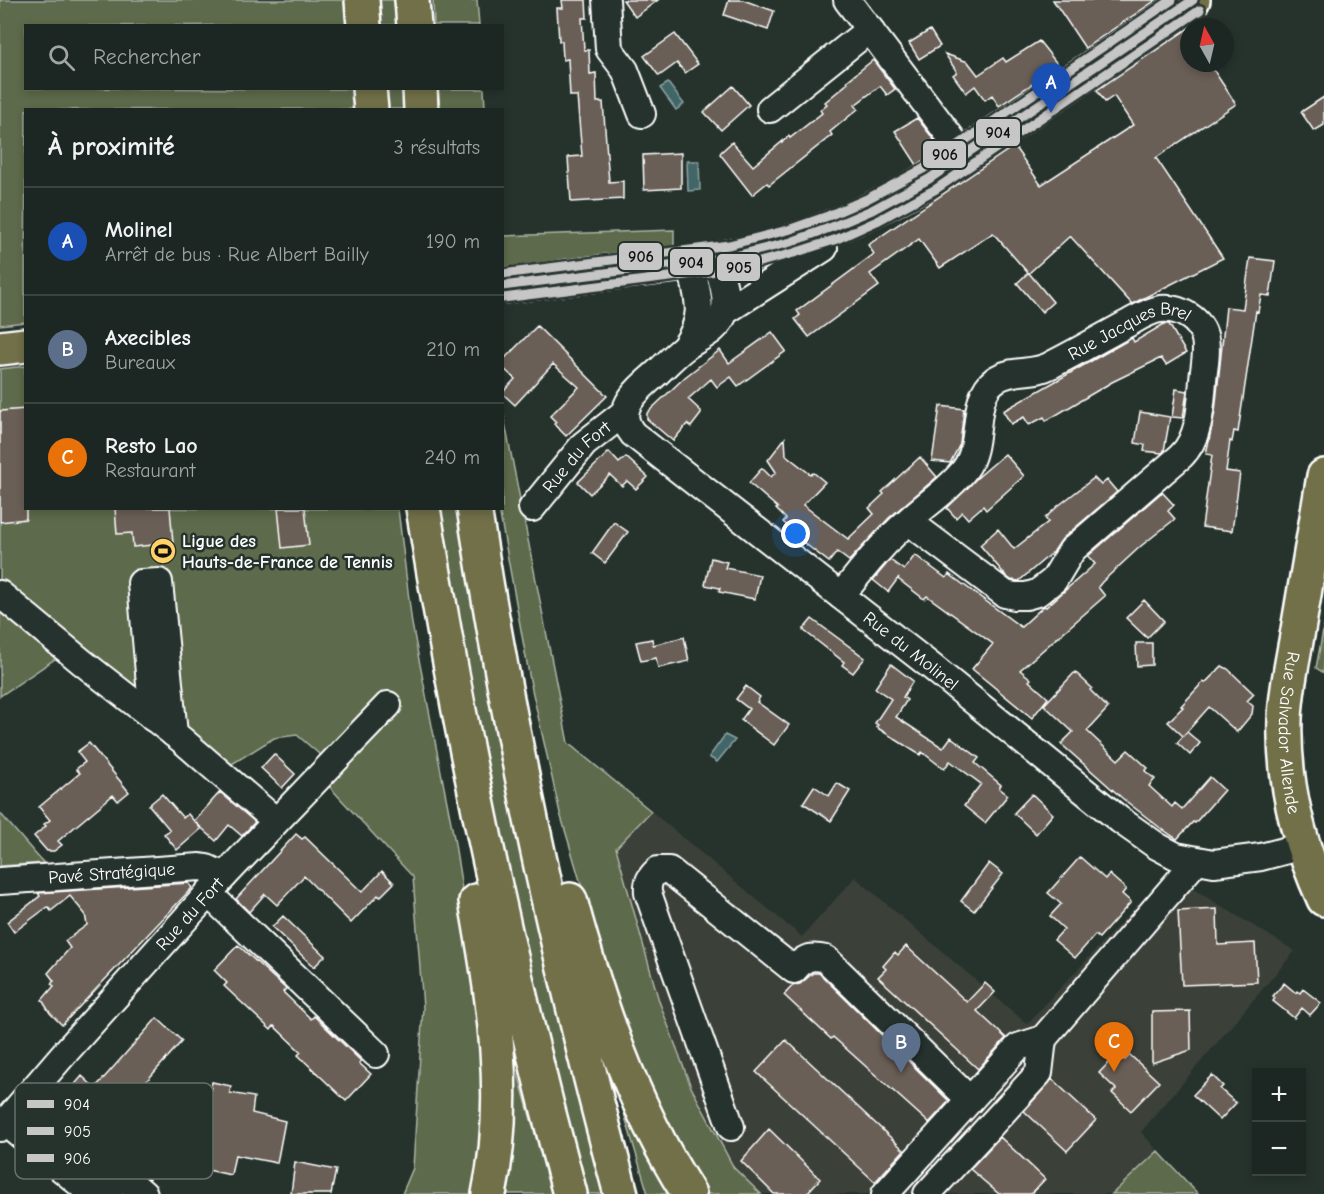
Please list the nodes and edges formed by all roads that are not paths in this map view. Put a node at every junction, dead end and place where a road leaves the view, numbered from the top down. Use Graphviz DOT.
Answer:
graph roads {
  1 [pos="362,0"];
  2 [pos="412,0"];
  3 [pos="606,0"];
  4 [pos="847,0"];
  5 [pos="1193,0"];
  6 [pos="364,24"];
  7 [pos="414,24"];
  8 [pos="870,29"];
  9 [pos="369,90"];
  10 [pos="420,90"];
  11 [pos="785,105"];
  12 [pos="371,108"];
  13 [pos="422,108"];
  14 [pos="642,114"];
  15 [pos="965,156"];
  16 [pos="824,248"];
  17 [pos="703,261"];
  18 [pos="504,286"];
  19 [pos="724,312"];
  20 [pos="24,345"];
  21 [pos="685,347"];
  22 [pos="0,348"];
  23 [pos="626,412"];
  24 [pos="1322,497"];
  25 [pos="532,508"];
  26 [pos="414,510"];
  27 [pos="423,510"];
  28 [pos="474,510"];
  29 [pos="908,521"];
  30 [pos="0,594"];
  31 [pos="842,596"];
  32 [pos="507,703"];
  33 [pos="388,705"];
  34 [pos="153,718"];
  35 [pos="174,734"];
  36 [pos="276,821"];
  37 [pos="1303,846"];
  38 [pos="1196,861"];
  39 [pos="0,881"];
  40 [pos="216,885"];
  41 [pos="1324,899"];
  42 [pos="1043,1039"];
  43 [pos="376,1054"];
  44 [pos="39,1083"];
  45 [pos="970,1100"];
  46 [pos="15,1110"];
  47 [pos="2,1125"];
  48 [pos="732,1127"];
  49 [pos="15,1135"];
  50 [pos="73,1179"];
  51 [pos="127,1179"];
  52 [pos="127,1179"];
  53 [pos="144,1194"];
  54 [pos="489,1194"];
  55 [pos="570,1194"];
  56 [pos="621,1194"];
  57 [pos="689,1194"];
  58 [pos="885,1194"];
  59 [pos="927,1194"];
  1 -- 6 [label="main road"];
  2 -- 7 [label="main road"];
  3 -- 14 [label="street"];
  4 -- 8 [label="street"];
  5 -- 15 [label="main road"];
  8 -- 11 [label="street"];
  8 -- 15 [label="street"];
  9 -- 12 [label="main road"];
  10 -- 13 [label="main road"];
  15 -- 17 [label="main road"];
  16 -- 19 [label="street"];
  17 -- 18 [label="main road"];
  17 -- 19 [label="street"];
  17 -- 21 [label="street"];
  19 -- 21 [label="street"];
  20 -- 22 [label="main road"];
  21 -- 23 [label="street"];
  23 -- 25 [label="street, Rue du Fort"];
  23 -- 31 [label="street, Rue du Molinel"];
  24 -- 37 [label="main road, Rue Salvador Allende"];
  26 -- 54 [label="main road"];
  27 -- 55 [label="main road"];
  28 -- 32 [label="main road"];
  29 -- 29 [label="street, Rue Jacques Brel"];
  29 -- 31 [label="street, Rue Jacques Brel"];
  30 -- 34 [label="street"];
  31 -- 38 [label="street, Rue du Molinel"];
  32 -- 56 [label="main road"];
  32 -- 57 [label="main road"];
  33 -- 36 [label="street, Rue du Fort"];
  34 -- 35 [label="street"];
  34 -- 35 [label="street"];
  35 -- 36 [label="street"];
  36 -- 40 [label="street, Rue du Fort"];
  37 -- 38 [label="street, Rue du Molinel"];
  37 -- 41 [label="main road"];
  38 -- 42 [label="street"];
  39 -- 40 [label="street, Pavé Stratégique"];
  40 -- 43 [label="street"];
  40 -- 44 [label="street, Rue du Fort"];
  42 -- 45 [label="street"];
  42 -- 59 [label="street"];
  45 -- 48 [label="street"];
  45 -- 58 [label="street"];
  46 -- 47 [label="street, Rue du Fort"];
  47 -- 49 [label="street"];
  50 -- 52 [label="street"];
  51 -- 53 [label="street"];
}
